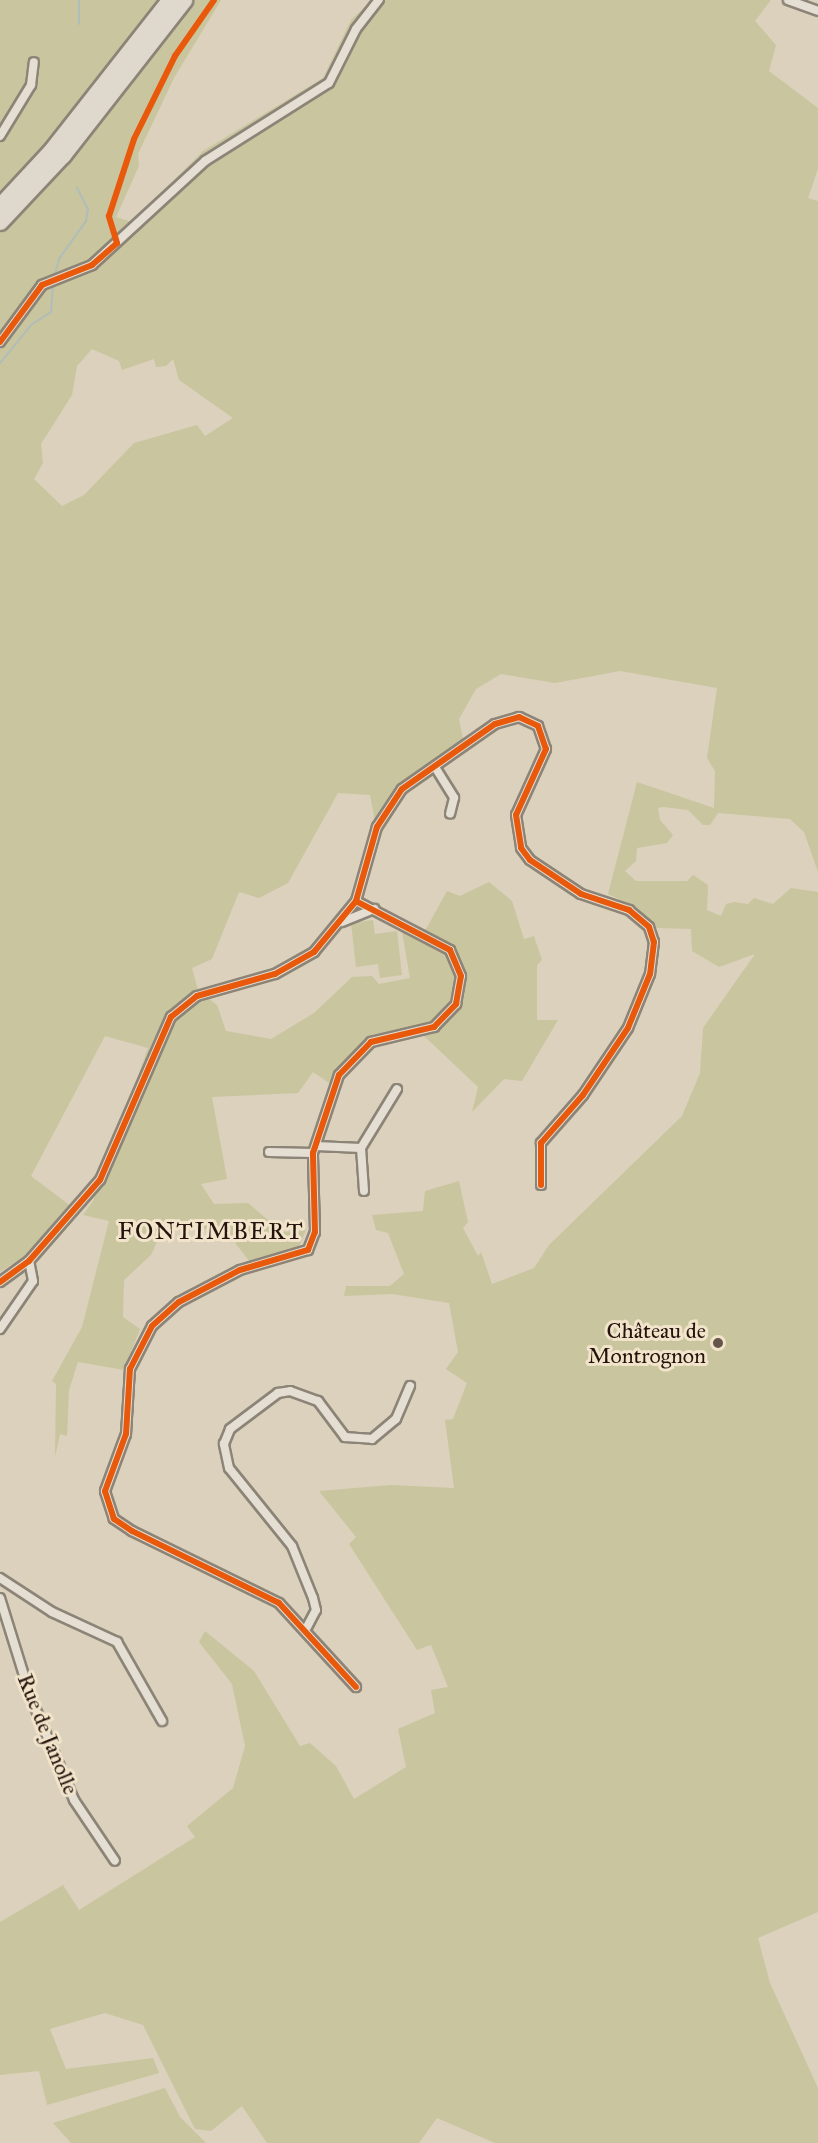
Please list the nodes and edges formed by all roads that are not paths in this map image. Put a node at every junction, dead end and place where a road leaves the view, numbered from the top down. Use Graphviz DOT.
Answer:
graph roads {
  1 [pos="169,0"];
  2 [pos="184,0"];
  3 [pos="379,0"];
  4 [pos="788,0"];
  5 [pos="814,10"];
  6 [pos="34,62"];
  7 [pos="0,136"];
  8 [pos="0,206"];
  9 [pos="0,222"];
  10 [pos="0,342"];
  11 [pos="435,767"];
  12 [pos="450,814"];
  13 [pos="356,901"];
  14 [pos="374,909"];
  15 [pos="342,922"];
  16 [pos="396,1089"];
  17 [pos="361,1148"];
  18 [pos="315,1149"];
  19 [pos="269,1152"];
  20 [pos="541,1185"];
  21 [pos="364,1191"];
  22 [pos="29,1262"];
  23 [pos="0,1282"];
  24 [pos="0,1329"];
  25 [pos="410,1386"];
  26 [pos="0,1578"];
  27 [pos="0,1598"];
  28 [pos="307,1626"];
  29 [pos="356,1687"];
  30 [pos="162,1721"];
  31 [pos="115,1861"];
  1 -- 8 [label="highway"];
  2 -- 9 [label="highway"];
  3 -- 10 [label="street"];
  4 -- 5 [label="street"];
  6 -- 7 [label="street"];
  11 -- 12 [label="street"];
  11 -- 13 [label="street"];
  11 -- 20 [label="street"];
  13 -- 14 [label="street"];
  13 -- 15 [label="street"];
  14 -- 15 [label="street"];
  14 -- 18 [label="street"];
  15 -- 22 [label="street"];
  16 -- 17 [label="street"];
  17 -- 18 [label="street"];
  17 -- 21 [label="street"];
  18 -- 19 [label="street"];
  18 -- 28 [label="street"];
  22 -- 23 [label="street"];
  22 -- 24 [label="street"];
  25 -- 28 [label="street"];
  26 -- 30 [label="street"];
  27 -- 31 [label="street, Rue de Janolle"];
  28 -- 29 [label="street"];
}
